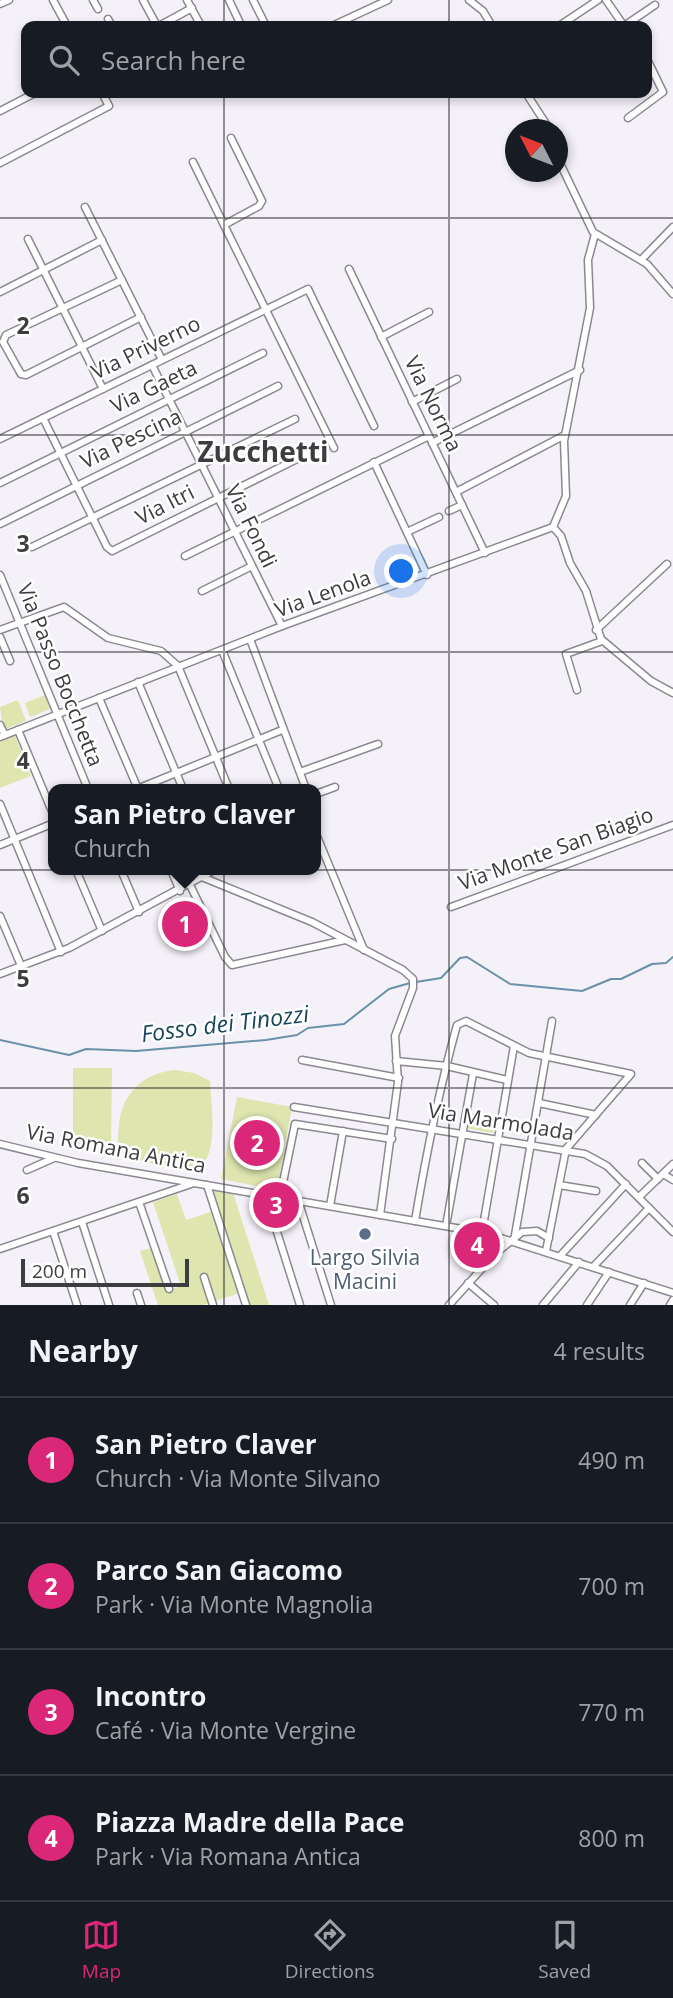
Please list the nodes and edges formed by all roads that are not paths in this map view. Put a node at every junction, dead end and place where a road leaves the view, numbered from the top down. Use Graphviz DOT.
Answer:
graph roads {
  1 [pos="9,0"];
  2 [pos="53,0"];
  3 [pos="93,0"];
  4 [pos="143,0"];
  5 [pos="187,0"];
  6 [pos="229,0"];
  7 [pos="253,0"];
  8 [pos="388,0"];
  9 [pos="469,0"];
  10 [pos="598,0"];
  11 [pos="606,0"];
  12 [pos="0,4"];
  13 [pos="655,5"];
  14 [pos="192,8"];
  15 [pos="98,9"];
  16 [pos="64,21"];
  17 [pos="155,21"];
  18 [pos="167,21"];
  19 [pos="198,21"];
  20 [pos="239,21"];
  21 [pos="264,21"];
  22 [pos="343,21"];
  23 [pos="489,21"];
  24 [pos="566,21"];
  25 [pos="621,21"];
  26 [pos="631,21"];
  27 [pos="652,69"];
  28 [pos="25,98"];
  29 [pos="105,98"];
  30 [pos="529,98"];
  31 [pos="0,111"];
  32 [pos="628,118"];
  33 [pos="543,119"];
  34 [pos="231,138"];
  35 [pos="193,162"];
  36 [pos="0,163"];
  37 [pos="568,179"];
  38 [pos="85,207"];
  39 [pos="224,225"];
  40 [pos="673,227"];
  41 [pos="595,234"];
  42 [pos="28,239"];
  43 [pos="102,240"];
  44 [pos="641,260"];
  45 [pos="349,269"];
  46 [pos="43,270"];
  47 [pos="122,280"];
  48 [pos="0,292"];
  49 [pos="673,294"];
  50 [pos="62,308"];
  51 [pos="267,309"];
  52 [pos="429,312"];
  53 [pos="141,317"];
  54 [pos="381,337"];
  55 [pos="81,346"];
  56 [pos="263,353"];
  57 [pos="162,360"];
  58 [pos="152,365"];
  59 [pos="580,370"];
  60 [pos="457,379"];
  61 [pos="278,386"];
  62 [pos="103,389"];
  63 [pos="169,399"];
  64 [pos="412,402"];
  65 [pos="43,418"];
  66 [pos="295,419"];
  67 [pos="374,426"];
  68 [pos="185,432"];
  69 [pos="565,435"];
  70 [pos="0,439"];
  71 [pos="430,439"];
  72 [pos="334,448"];
  73 [pos="311,452"];
  74 [pos="61,453"];
  75 [pos="374,462"];
  76 [pos="202,465"];
  77 [pos="0,483"];
  78 [pos="77,486"];
  79 [pos="456,492"];
  80 [pos="218,498"];
  81 [pos="462,505"];
  82 [pos="449,511"];
  83 [pos="439,517"];
  84 [pos="93,518"];
  85 [pos="0,524"];
  86 [pos="553,527"];
  87 [pos="235,531"];
  88 [pos="407,532"];
  89 [pos="32,547"];
  90 [pos="485,553"];
  91 [pos="185,556"];
  92 [pos="667,564"];
  93 [pos="252,566"];
  94 [pos="0,575"];
  95 [pos="427,575"];
  96 [pos="202,591"];
  97 [pos="20,622"];
  98 [pos="282,626"];
  99 [pos="0,630"];
  100 [pos="596,630"];
  101 [pos="0,637"];
  102 [pos="250,639"];
  103 [pos="602,640"];
  104 [pos="222,650"];
  105 [pos="10,662"];
  106 [pos="178,666"];
  107 [pos="138,682"];
  108 [pos="578,690"];
  109 [pos="673,693"];
  110 [pos="99,698"];
  111 [pos="58,714"];
  112 [pos="0,725"];
  113 [pos="18,730"];
  114 [pos="282,730"];
  115 [pos="2,736"];
  116 [pos="258,740"];
  117 [pos="378,744"];
  118 [pos="216,757"];
  119 [pos="300,772"];
  120 [pos="176,773"];
  121 [pos="86,784"];
  122 [pos="135,784"];
  123 [pos="149,784"];
  124 [pos="181,784"];
  125 [pos="227,784"];
  126 [pos="277,784"];
  127 [pos="304,784"];
  128 [pos="335,787"];
  129 [pos="321,792"];
  130 [pos="48,802"];
  131 [pos="0,804"];
  132 [pos="48,825"];
  133 [pos="673,825"];
  134 [pos="14,839"];
  135 [pos="0,845"];
  136 [pos="321,846"];
  137 [pos="78,875"];
  138 [pos="123,875"];
  139 [pos="173,875"];
  140 [pos="205,875"];
  141 [pos="202,877"];
  142 [pos="190,885"];
  143 [pos="180,891"];
  144 [pos="451,907"];
  145 [pos="139,912"];
  146 [pos="0,916"];
  147 [pos="102,931"];
  148 [pos="345,940"];
  149 [pos="61,952"];
  150 [pos="364,952"];
  151 [pos="22,968"];
  152 [pos="0,974"];
  153 [pos="552,1021"];
  154 [pos="514,1046"];
  155 [pos="547,1057"];
  156 [pos="302,1060"];
  157 [pos="396,1061"];
  158 [pos="447,1066"];
  159 [pos="473,1074"];
  160 [pos="399,1078"];
  161 [pos="507,1080"];
  162 [pos="539,1103"];
  163 [pos="294,1107"];
  164 [pos="596,1115"];
  165 [pos="393,1122"];
  166 [pos="431,1128"];
  167 [pos="343,1131"];
  168 [pos="462,1133"];
  169 [pos="498,1138"];
  170 [pos="392,1139"];
  171 [pos="0,1144"];
  172 [pos="532,1144"];
  173 [pos="566,1149"];
  174 [pos="55,1158"];
  175 [pos="642,1163"];
  176 [pos="673,1164"];
  177 [pos="27,1170"];
  178 [pos="660,1176"];
  179 [pos="673,1180"];
  180 [pos="195,1183"];
  181 [pos="626,1184"];
  182 [pos="207,1185"];
  183 [pos="559,1185"];
  184 [pos="596,1191"];
  185 [pos="265,1194"];
  186 [pos="280,1197"];
  187 [pos="639,1197"];
  188 [pos="298,1200"];
  189 [pos="139,1202"];
  190 [pos="331,1206"];
  191 [pos="649,1208"];
  192 [pos="380,1215"];
  193 [pos="673,1219"];
  194 [pos="415,1221"];
  195 [pos="82,1222"];
  196 [pos="666,1224"];
  197 [pos="446,1226"];
  198 [pos="53,1231"];
  199 [pos="484,1232"];
  200 [pos="673,1232"];
  201 [pos="549,1238"];
  202 [pos="514,1241"];
  203 [pos="0,1249"];
  204 [pos="546,1251"];
  205 [pos="495,1254"];
  206 [pos="560,1256"];
  207 [pos="579,1262"];
  208 [pos="593,1267"];
  209 [pos="609,1272"];
  210 [pos="477,1273"];
  211 [pos="204,1277"];
  212 [pos="468,1283"];
  213 [pos="644,1283"];
  214 [pos="169,1289"];
  215 [pos="137,1293"];
  216 [pos="479,1293"];
  217 [pos="673,1293"];
  218 [pos="673,1300"];
  219 [pos="77,1305"];
  220 [pos="109,1305"];
  221 [pos="141,1305"];
  222 [pos="213,1305"];
  223 [pos="246,1305"];
  224 [pos="300,1305"];
  225 [pos="331,1305"];
  226 [pos="449,1305"];
  227 [pos="494,1305"];
  228 [pos="543,1305"];
  229 [pos="587,1305"];
  230 [pos="630,1305"];
  231 [pos="670,1305"];
  1 -- 12 [label="street"];
  2 -- 16 [label="street"];
  3 -- 15 [label="street"];
  4 -- 17 [label="street"];
  5 -- 14 [label="street"];
  6 -- 20 [label="street"];
  7 -- 21 [label="street"];
  8 -- 22 [label="street"];
  9 -- 23 [label="street"];
  10 -- 24 [label="street"];
  11 -- 25 [label="street"];
  13 -- 26 [label="street"];
  14 -- 18 [label="street"];
  14 -- 19 [label="street"];
  27 -- 32 [label="street"];
  28 -- 31 [label="street"];
  29 -- 36 [label="street"];
  30 -- 33 [label="street"];
  34 -- 39 [label="street"];
  35 -- 39 [label="street"];
  37 -- 41 [label="street"];
  38 -- 43 [label="street"];
  39 -- 51 [label="street"];
  40 -- 44 [label="street"];
  41 -- 44 [label="street"];
  41 -- 59 [label="street"];
  42 -- 46 [label="street"];
  43 -- 46 [label="street"];
  43 -- 47 [label="street"];
  44 -- 49 [label="street"];
  45 -- 54 [label="street, Via Norma"];
  46 -- 48 [label="street"];
  46 -- 50 [label="street"];
  47 -- 50 [label="street"];
  47 -- 53 [label="street"];
  50 -- 55 [label="street"];
  50 -- 55 [label="street"];
  51 -- 57 [label="street, Via Priverno"];
  51 -- 67 [label="street, Via Priverno"];
  51 -- 72 [label="street"];
  52 -- 54 [label="street"];
  53 -- 55 [label="street"];
  53 -- 57 [label="street"];
  54 -- 64 [label="street, Via Norma"];
  55 -- 62 [label="street"];
  56 -- 63 [label="street, Via Gaeta"];
  57 -- 58 [label="street, Via Priverno"];
  58 -- 62 [label="street, Via Priverno"];
  58 -- 63 [label="street, Via Fondi"];
  59 -- 69 [label="street"];
  59 -- 71 [label="street"];
  60 -- 64 [label="street"];
  61 -- 68 [label="street, Via Pescina"];
  62 -- 65 [label="street, Via Priverno"];
  63 -- 68 [label="street, Via Fondi"];
  63 -- 74 [label="street, Via Gaeta"];
  64 -- 71 [label="street, Via Norma"];
  65 -- 70 [label="street, Via Priverno"];
  65 -- 74 [label="street"];
  66 -- 76 [label="street"];
  68 -- 76 [label="street, Via Fondi"];
  68 -- 78 [label="street, Via Pescina"];
  69 -- 79 [label="street"];
  69 -- 86 [label="street"];
  71 -- 75 [label="street"];
  71 -- 79 [label="street, Via Norma"];
  73 -- 80 [label="street, Via Itri"];
  74 -- 77 [label="street, Via Gaeta"];
  74 -- 78 [label="street"];
  75 -- 87 [label="street"];
  75 -- 88 [label="street"];
  76 -- 80 [label="street, Via Fondi"];
  76 -- 84 [label="street"];
  78 -- 84 [label="street"];
  78 -- 85 [label="street, Via Pescina"];
  79 -- 81 [label="street, Via Norma"];
  80 -- 84 [label="street, Via Itri"];
  80 -- 87 [label="street, Via Fondi"];
  81 -- 82 [label="street"];
  81 -- 90 [label="street, Via Norma"];
  83 -- 88 [label="street"];
  84 -- 89 [label="street"];
  86 -- 90 [label="street, Via Lenola"];
  86 -- 100 [label="street"];
  87 -- 91 [label="street"];
  87 -- 93 [label="street, Via Fondi"];
  88 -- 95 [label="street"];
  90 -- 95 [label="street, Via Lenola"];
  92 -- 100 [label="street"];
  93 -- 96 [label="street"];
  93 -- 98 [label="street, Via Fondi"];
  94 -- 97 [label="street, Via Passo Bocchetta"];
  95 -- 98 [label="street, Via Lenola"];
  97 -- 99 [label="street"];
  97 -- 106 [label="street"];
  97 -- 111 [label="street, Via Passo Bocchetta"];
  98 -- 102 [label="street, Via Lenola"];
  100 -- 103 [label="street"];
  101 -- 105 [label="street"];
  102 -- 104 [label="street, Via Lenola"];
  102 -- 119 [label="street"];
  103 -- 108 [label="street"];
  103 -- 109 [label="street"];
  104 -- 106 [label="street, Via Lenola"];
  104 -- 116 [label="street"];
  106 -- 107 [label="street, Via Lenola"];
  106 -- 118 [label="street"];
  107 -- 110 [label="street, Via Lenola"];
  107 -- 120 [label="street"];
  110 -- 111 [label="street, Via Lenola"];
  110 -- 122 [label="street"];
  111 -- 113 [label="street, Via Lenola"];
  111 -- 121 [label="street, Via Passo Bocchetta"];
  112 -- 115 [label="street"];
  113 -- 115 [label="street, Via Lenola"];
  113 -- 130 [label="street"];
  114 -- 116 [label="street"];
  116 -- 118 [label="street"];
  116 -- 126 [label="street"];
  117 -- 119 [label="street"];
  118 -- 120 [label="street"];
  118 -- 125 [label="street"];
  119 -- 127 [label="street"];
  120 -- 123 [label="street"];
  120 -- 124 [label="street"];
  128 -- 129 [label="street"];
  131 -- 134 [label="street"];
  132 -- 134 [label="street"];
  133 -- 144 [label="street, Via Monte San Biagio"];
  134 -- 135 [label="street"];
  134 -- 149 [label="street"];
  136 -- 150 [label="street"];
  137 -- 147 [label="street"];
  138 -- 145 [label="street"];
  139 -- 143 [label="street"];
  140 -- 141 [label="street"];
  141 -- 142 [label="street"];
  141 -- 148 [label="street"];
  142 -- 143 [label="street"];
  142 -- 148 [label="street"];
  143 -- 145 [label="street"];
  145 -- 147 [label="street"];
  146 -- 151 [label="street"];
  147 -- 149 [label="street"];
  148 -- 150 [label="street"];
  149 -- 151 [label="street"];
  150 -- 157 [label="street"];
  151 -- 152 [label="street"];
  153 -- 155 [label="street"];
  154 -- 155 [label="street"];
  154 -- 158 [label="street"];
  154 -- 161 [label="street"];
  155 -- 162 [label="street"];
  155 -- 164 [label="street"];
  156 -- 160 [label="street"];
  157 -- 158 [label="street"];
  157 -- 160 [label="street"];
  158 -- 159 [label="street"];
  158 -- 166 [label="street"];
  159 -- 161 [label="street"];
  159 -- 168 [label="street"];
  160 -- 165 [label="street"];
  161 -- 169 [label="street"];
  162 -- 164 [label="street"];
  162 -- 172 [label="street"];
  163 -- 165 [label="street, Via Marmolada"];
  164 -- 173 [label="street"];
  165 -- 166 [label="street, Via Marmolada"];
  165 -- 170 [label="street"];
  166 -- 168 [label="street, Via Marmolada"];
  166 -- 194 [label="street"];
  167 -- 170 [label="street"];
  167 -- 186 [label="street"];
  167 -- 190 [label="street"];
  168 -- 169 [label="street, Via Marmolada"];
  168 -- 197 [label="street"];
  169 -- 172 [label="street, Via Marmolada"];
  169 -- 199 [label="street"];
  170 -- 192 [label="street"];
  171 -- 174 [label="street, Via Romana Antica"];
  172 -- 173 [label="street, Via Marmolada"];
  172 -- 202 [label="street"];
  173 -- 181 [label="street, Via Marmolada"];
  173 -- 183 [label="street"];
  174 -- 177 [label="street"];
  174 -- 180 [label="street, Via Romana Antica"];
  175 -- 178 [label="street"];
  176 -- 178 [label="street"];
  178 -- 179 [label="street"];
  178 -- 187 [label="street"];
  180 -- 182 [label="street, Via Romana Antica"];
  180 -- 189 [label="street"];
  181 -- 187 [label="street, Via Marmolada"];
  181 -- 206 [label="street"];
  182 -- 185 [label="street, Via Romana Antica"];
  182 -- 223 [label="street"];
  183 -- 184 [label="street"];
  183 -- 201 [label="street"];
  185 -- 186 [label="street, Via Romana Antica"];
  185 -- 224 [label="street"];
  186 -- 188 [label="street, Via Romana Antica"];
  187 -- 191 [label="street, Via Marmolada"];
  188 -- 190 [label="street, Via Romana Antica"];
  188 -- 225 [label="street"];
  189 -- 195 [label="street"];
  189 -- 214 [label="street"];
  190 -- 192 [label="street, Via Romana Antica"];
  191 -- 196 [label="street, Via Marmolada"];
  191 -- 208 [label="street"];
  192 -- 194 [label="street, Via Romana Antica"];
  193 -- 196 [label="street"];
  194 -- 197 [label="street, Via Romana Antica"];
  195 -- 198 [label="street"];
  195 -- 220 [label="street"];
  196 -- 200 [label="street, Via Marmolada"];
  197 -- 199 [label="street, Via Romana Antica"];
  198 -- 203 [label="street"];
  198 -- 219 [label="street"];
  199 -- 202 [label="street, Via Romana Antica"];
  199 -- 205 [label="street"];
  201 -- 202 [label="street"];
  201 -- 204 [label="street"];
  202 -- 204 [label="street, Via Romana Antica"];
  202 -- 205 [label="street"];
  204 -- 206 [label="street, Via Romana Antica"];
  205 -- 210 [label="street"];
  206 -- 207 [label="street, Via Romana Antica"];
  207 -- 208 [label="street, Via Romana Antica"];
  207 -- 228 [label="street"];
  208 -- 209 [label="street, Via Romana Antica"];
  209 -- 213 [label="street, Via Romana Antica"];
  209 -- 229 [label="street"];
  210 -- 212 [label="street"];
  210 -- 216 [label="street"];
  211 -- 222 [label="street"];
  212 -- 216 [label="street"];
  212 -- 226 [label="street"];
  213 -- 217 [label="street, Via Romana Antica"];
  213 -- 230 [label="street"];
  215 -- 221 [label="street"];
  216 -- 227 [label="street"];
  218 -- 231 [label="street"];
}
